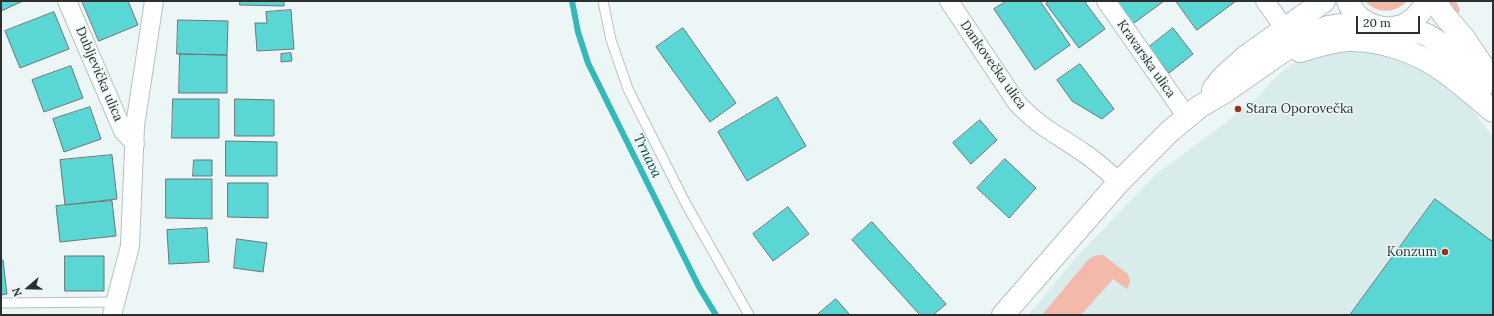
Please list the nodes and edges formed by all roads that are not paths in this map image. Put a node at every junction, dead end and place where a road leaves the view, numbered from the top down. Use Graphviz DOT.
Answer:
graph roads {
  1 [pos="67,1"];
  2 [pos="154,1"];
  3 [pos="602,1"];
  4 [pos="949,1"];
  5 [pos="1106,1"];
  6 [pos="1265,1"];
  7 [pos="1324,1"];
  8 [pos="1348,1"];
  9 [pos="1427,1"];
  10 [pos="1435,1"];
  11 [pos="1371,25"];
  12 [pos="1397,27"];
  13 [pos="1294,33"];
  14 [pos="1269,62"];
  15 [pos="1493,81"];
  16 [pos="1192,112"];
  17 [pos="1493,112"];
  18 [pos="135,144"];
  19 [pos="1119,182"];
  20 [pos="1,303"];
  21 [pos="114,309"];
  22 [pos="749,315"];
  23 [pos="1003,315"];
  1 -- 18 [label="street, Dubljevička ulica"];
  2 -- 18 [label="street, Dubljevička ulica"];
  3 -- 22 [label="lane"];
  4 -- 19 [label="street, Dankovečka ulica"];
  5 -- 16 [label="street, Kravarska ulica"];
  6 -- 13 [label="street"];
  7 -- 13 [label="main road"];
  8 -- 11 [label="main road"];
  9 -- 12 [label="main road"];
  10 -- 15 [label="main road"];
  11 -- 12 [label="main road"];
  11 -- 13 [label="main road"];
  12 -- 17 [label="main road"];
  13 -- 14 [label="main road"];
  13 -- 16 [label="main road"];
  14 -- 16 [label="main road"];
  14 -- 17 [label="main road"];
  16 -- 19 [label="main road"];
  18 -- 21 [label="street, Dubljevička ulica"];
  19 -- 23 [label="main road"];
  20 -- 21 [label="lane"];
}
